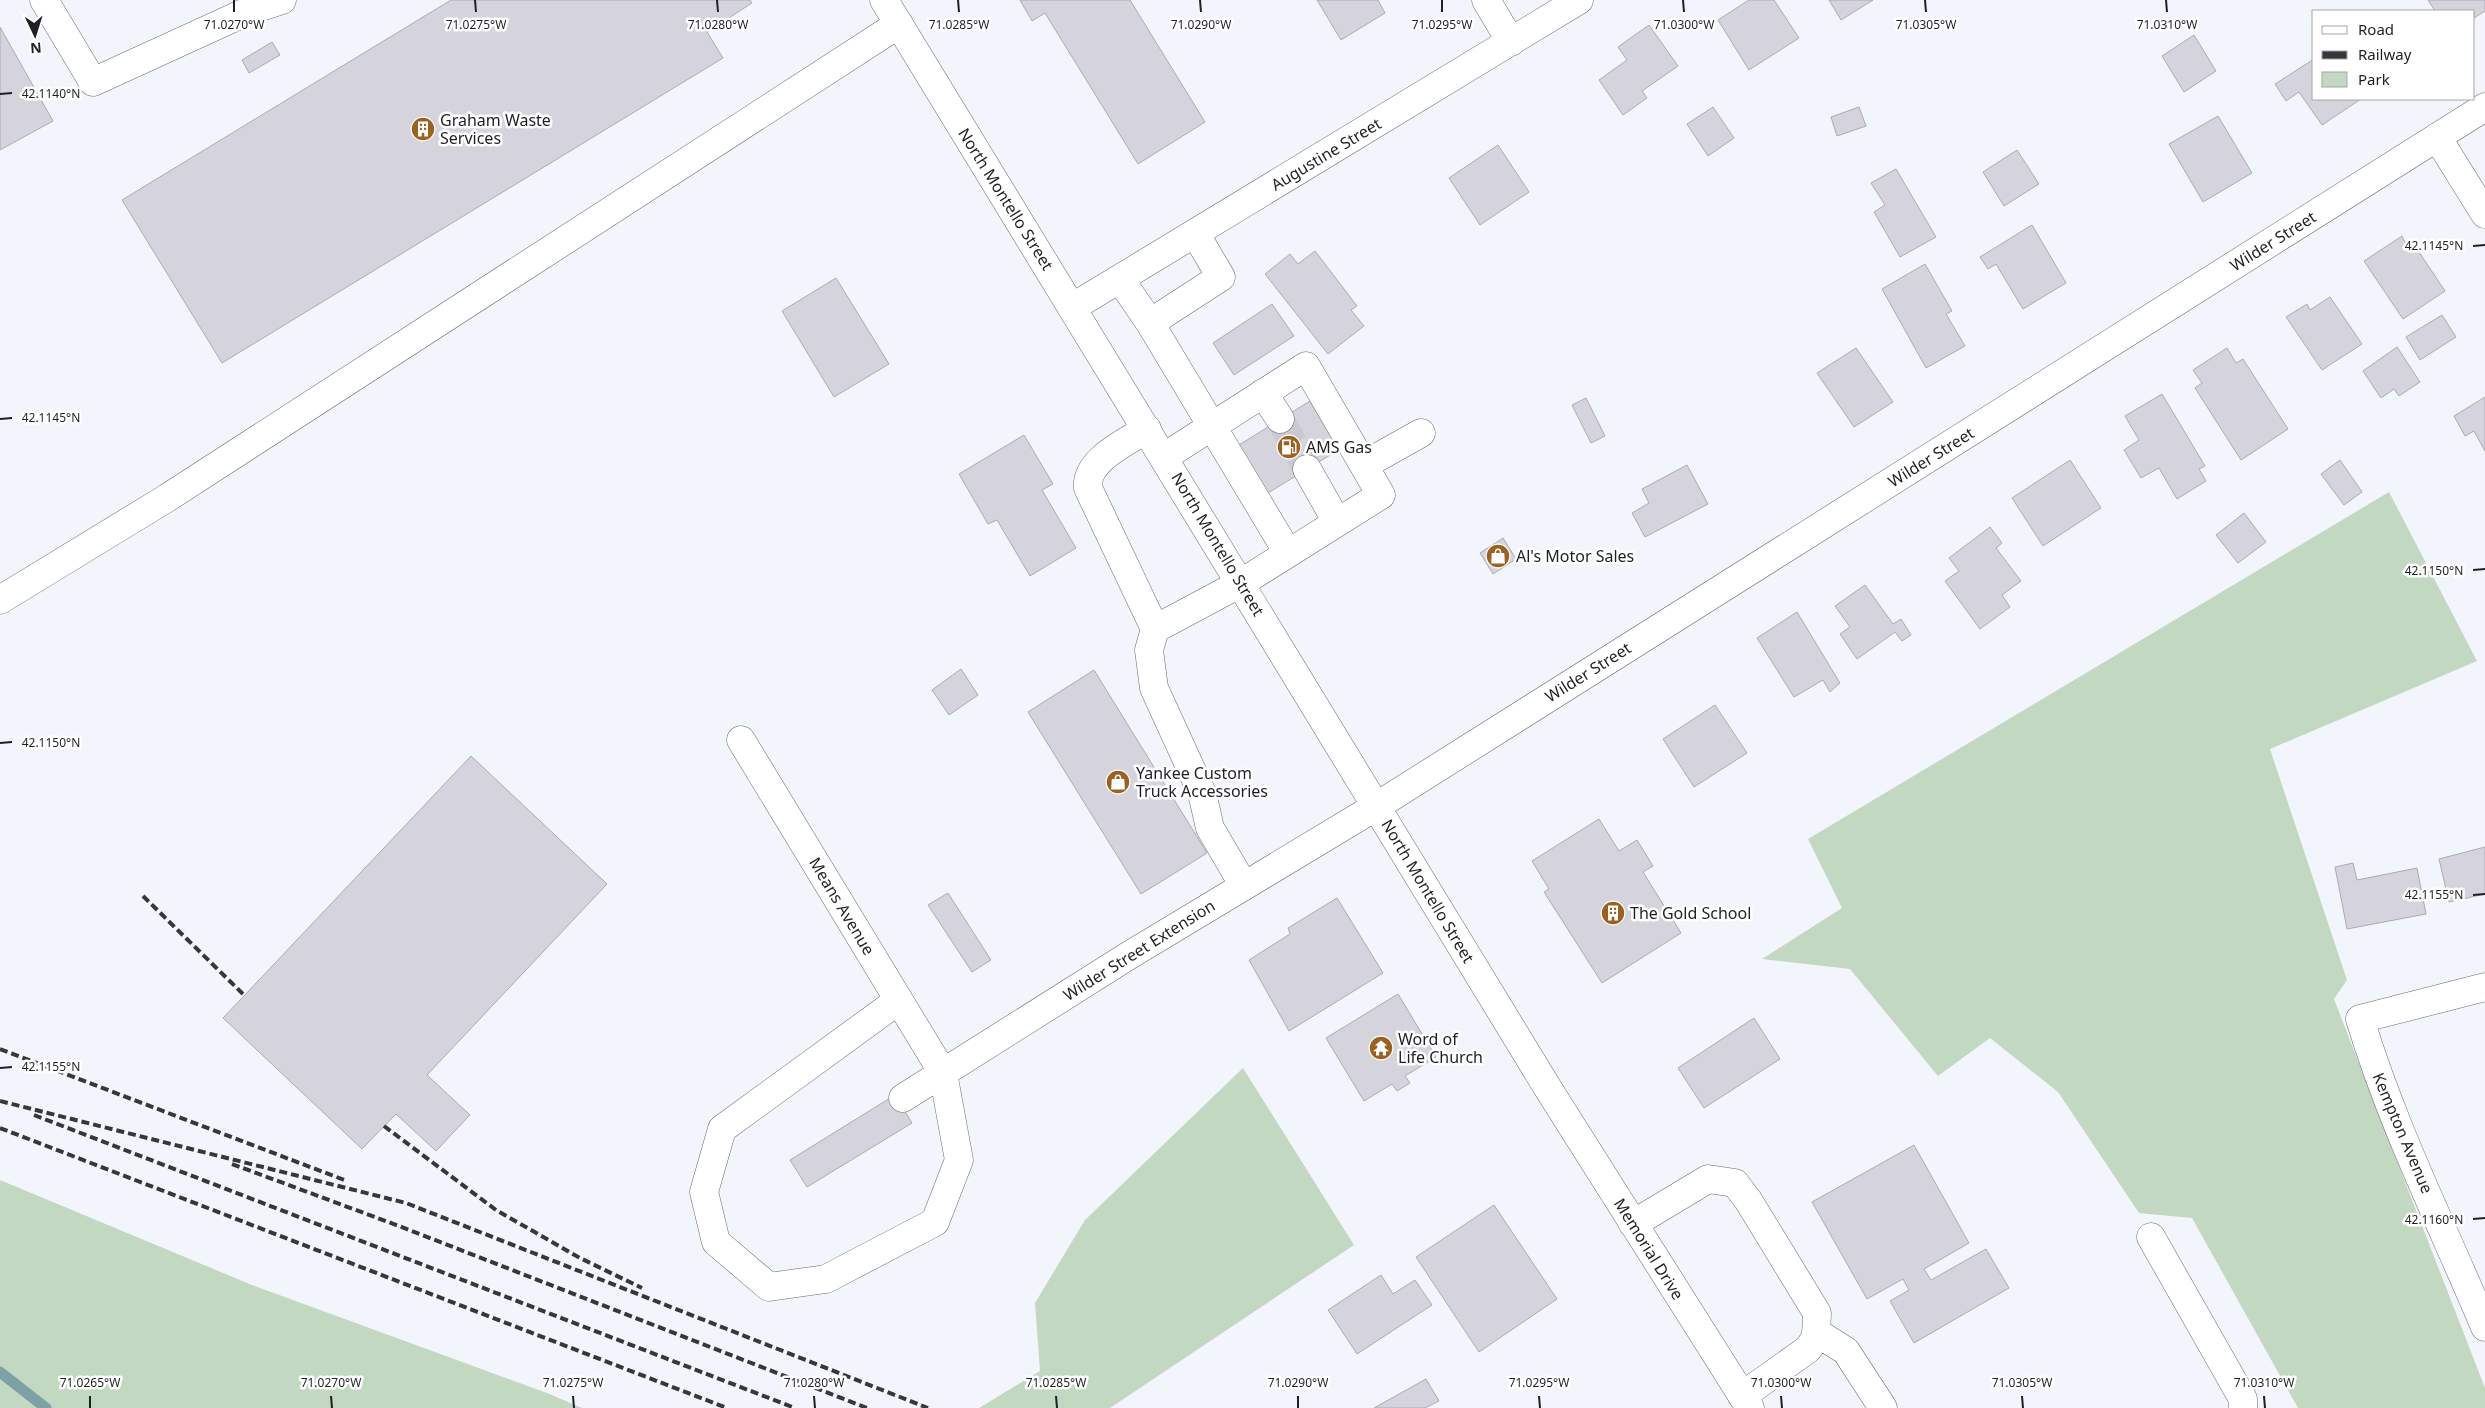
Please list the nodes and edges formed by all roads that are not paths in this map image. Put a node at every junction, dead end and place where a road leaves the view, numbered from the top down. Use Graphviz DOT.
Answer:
graph roads {
  1 [pos="44,0"];
  2 [pos="282,0"];
  3 [pos="884,0"];
  4 [pos="1486,0"];
  5 [pos="1579,0"];
  6 [pos="899,24"];
  7 [pos="1511,42"];
  8 [pos="2485,107"];
  9 [pos="2438,137"];
  10 [pos="2485,214"];
  11 [pos="1195,233"];
  12 [pos="1120,278"];
  13 [pos="1073,307"];
  14 [pos="1150,322"];
  15 [pos="1263,393"];
  16 [pos="1280,419"];
  17 [pos="1212,426"];
  18 [pos="1147,429"];
  19 [pos="1421,433"];
  20 [pos="1164,457"];
  21 [pos="1364,465"];
  22 [pos="1307,469"];
  23 [pos="1338,522"];
  24 [pos="1288,553"];
  25 [pos="1241,583"];
  26 [pos="0,600"];
  27 [pos="1155,629"];
  28 [pos="742,740"];
  29 [pos="1377,806"];
  30 [pos="1244,886"];
  31 [pos="2485,987"];
  32 [pos="899,1000"];
  33 [pos="943,1073"];
  34 [pos="1549,1090"];
  35 [pos="903,1098"];
  36 [pos="1633,1224"];
  37 [pos="2151,1237"];
  38 [pos="2485,1328"];
  39 [pos="1816,1332"];
  40 [pos="1746,1402"];
  41 [pos="1883,1408"];
  42 [pos="2243,1408"];
  1 -- 2 [label="street"];
  3 -- 6 [label="street, North Montello Street"];
  4 -- 7 [label="street"];
  5 -- 7 [label="street, Augustine Street"];
  6 -- 13 [label="street, North Montello Street"];
  6 -- 26 [label="street"];
  7 -- 11 [label="street, Augustine Street"];
  8 -- 9 [label="street, Wilder Street"];
  9 -- 10 [label="street"];
  9 -- 29 [label="street, Wilder Street"];
  11 -- 12 [label="street, Augustine Street"];
  11 -- 14 [label="street"];
  12 -- 13 [label="street, Augustine Street"];
  12 -- 14 [label="street"];
  13 -- 18 [label="street, North Montello Street"];
  14 -- 17 [label="street"];
  15 -- 16 [label="street"];
  15 -- 17 [label="street"];
  15 -- 21 [label="street"];
  17 -- 20 [label="street"];
  17 -- 24 [label="street"];
  18 -- 20 [label="street, North Montello Street"];
  18 -- 27 [label="street"];
  19 -- 21 [label="street"];
  20 -- 25 [label="street, North Montello Street"];
  21 -- 23 [label="street"];
  22 -- 23 [label="street"];
  23 -- 24 [label="street"];
  24 -- 25 [label="street"];
  25 -- 27 [label="street"];
  25 -- 29 [label="street, North Montello Street"];
  27 -- 30 [label="street"];
  28 -- 32 [label="street, Means Avenue"];
  29 -- 30 [label="street, Wilder Street Extension"];
  29 -- 34 [label="street, North Montello Street"];
  30 -- 33 [label="street, Wilder Street Extension"];
  31 -- 38 [label="street, Kempton Avenue"];
  32 -- 33 [label="street, Means Avenue"];
  32 -- 33 [label="street"];
  33 -- 35 [label="street, Wilder Street Extension"];
  34 -- 36 [label="street, Memorial Drive"];
  36 -- 39 [label="street"];
  36 -- 40 [label="street, Memorial Drive"];
  37 -- 42 [label="street"];
  39 -- 40 [label="street"];
  39 -- 41 [label="street"];
}
